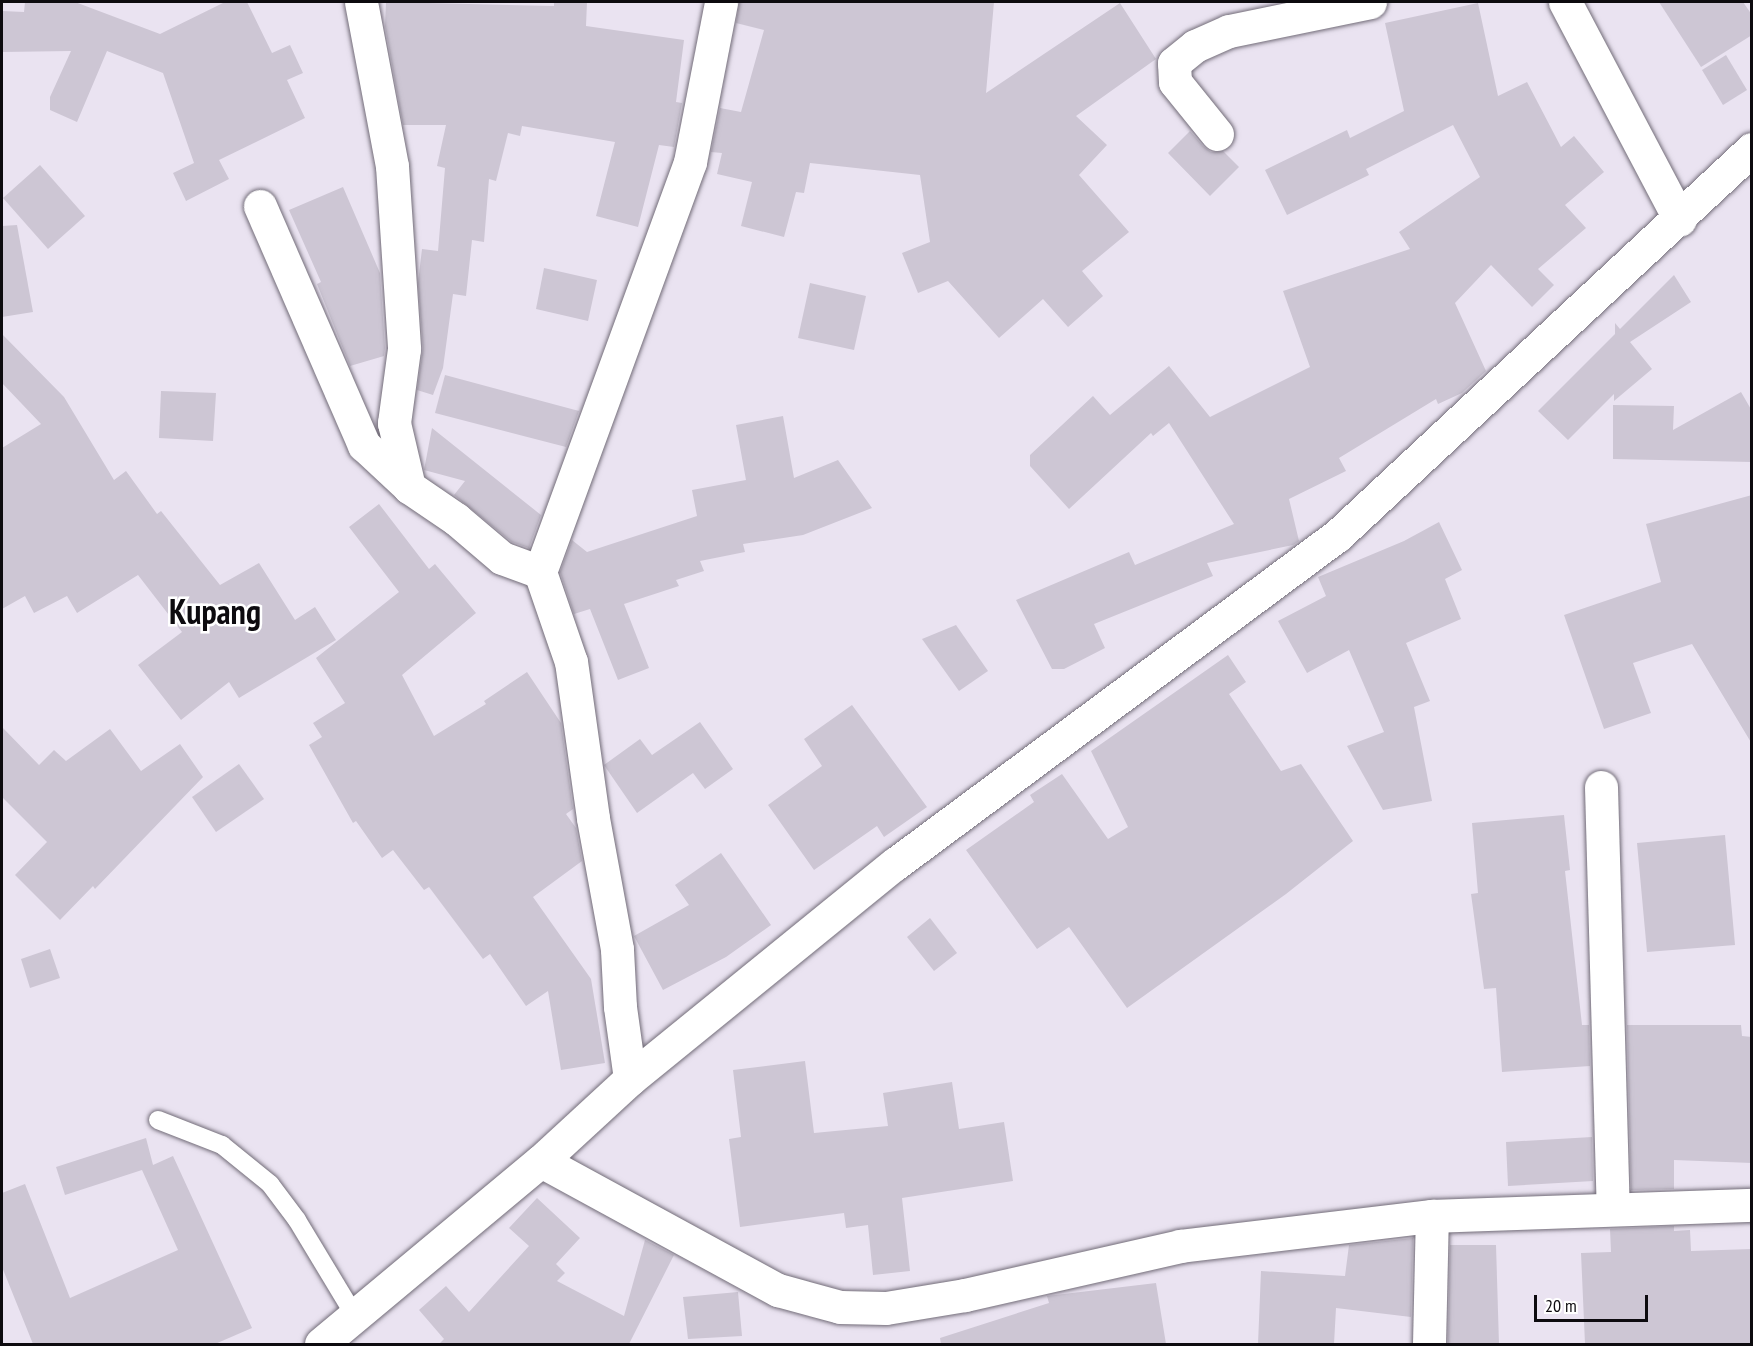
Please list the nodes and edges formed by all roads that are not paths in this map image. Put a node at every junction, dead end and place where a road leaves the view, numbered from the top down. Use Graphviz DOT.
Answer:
graph roads {
  1 [pos="361,2"];
  2 [pos="722,2"];
  3 [pos="1370,2"];
  4 [pos="1565,2"];
  5 [pos="1217,134"];
  6 [pos="1752,149"];
  7 [pos="260,206"];
  8 [pos="1680,220"];
  9 [pos="409,488"];
  10 [pos="540,572"];
  11 [pos="1601,787"];
  12 [pos="630,1080"];
  13 [pos="159,1120"];
  14 [pos="540,1161"];
  15 [pos="1752,1205"];
  16 [pos="1613,1209"];
  17 [pos="1432,1216"];
  18 [pos="355,1316"];
  19 [pos="321,1344"];
  20 [pos="1429,1344"];
  1 -- 9 [label="street"];
  2 -- 10 [label="street"];
  3 -- 5 [label="street"];
  4 -- 8 [label="street"];
  6 -- 8 [label="street"];
  7 -- 9 [label="street"];
  8 -- 12 [label="street"];
  9 -- 10 [label="street"];
  10 -- 12 [label="street"];
  11 -- 16 [label="street"];
  12 -- 14 [label="street"];
  13 -- 18 [label="lane"];
  14 -- 17 [label="street"];
  14 -- 18 [label="street"];
  15 -- 16 [label="street"];
  16 -- 17 [label="street"];
  17 -- 20 [label="street"];
  18 -- 19 [label="street"];
}
